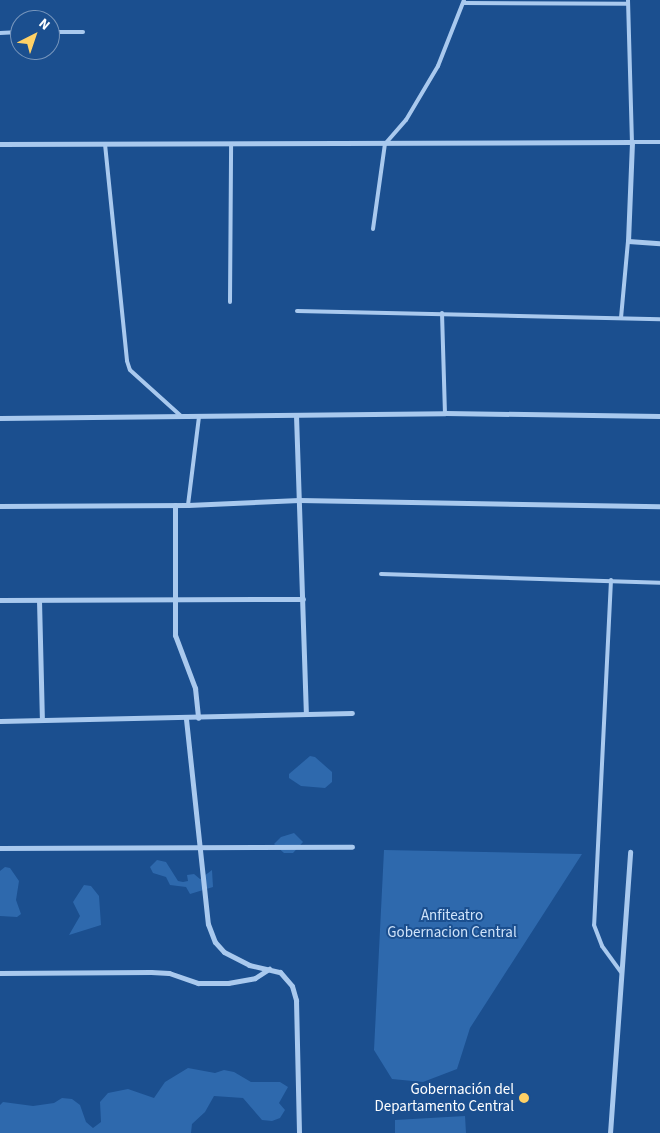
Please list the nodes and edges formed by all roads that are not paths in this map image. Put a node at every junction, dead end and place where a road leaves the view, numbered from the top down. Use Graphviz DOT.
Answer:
graph roads {
  1 [pos="464,2"];
  2 [pos="628,2"];
  3 [pos="60,32"];
  4 [pos="83,32"];
  5 [pos="632,142"];
  6 [pos="660,142"];
  7 [pos="0,144"];
  8 [pos="105,144"];
  9 [pos="231,144"];
  10 [pos="385,144"];
  11 [pos="373,229"];
  12 [pos="628,241"];
  13 [pos="660,242"];
  14 [pos="230,302"];
  15 [pos="297,311"];
  16 [pos="442,313"];
  17 [pos="622,318"];
  18 [pos="660,319"];
  19 [pos="445,413"];
  20 [pos="296,415"];
  21 [pos="181,416"];
  22 [pos="660,416"];
  23 [pos="199,417"];
  24 [pos="0,418"];
  25 [pos="299,500"];
  26 [pos="175,505"];
  27 [pos="188,505"];
  28 [pos="0,506"];
  29 [pos="660,506"];
  30 [pos="381,574"];
  31 [pos="611,580"];
  32 [pos="660,583"];
  33 [pos="176,599"];
  34 [pos="303,599"];
  35 [pos="0,600"];
  36 [pos="39,600"];
  37 [pos="352,713"];
  38 [pos="306,714"];
  39 [pos="198,718"];
  40 [pos="186,719"];
  41 [pos="42,720"];
  42 [pos="0,721"];
  43 [pos="352,847"];
  44 [pos="0,848"];
  45 [pos="202,848"];
  46 [pos="630,852"];
  47 [pos="269,969"];
  48 [pos="621,972"];
  49 [pos="0,973"];
  50 [pos="299,1133"];
  51 [pos="610,1133"];
  1 -- 2 [label="lane"];
  1 -- 10 [label="lane"];
  2 -- 5 [label="lane"];
  3 -- 4 [label="lane"];
  5 -- 6 [label="lane"];
  5 -- 10 [label="street"];
  5 -- 12 [label="street"];
  7 -- 8 [label="street"];
  8 -- 9 [label="street"];
  8 -- 21 [label="lane"];
  9 -- 10 [label="street"];
  9 -- 14 [label="lane"];
  10 -- 11 [label="lane"];
  12 -- 13 [label="street"];
  12 -- 17 [label="lane"];
  15 -- 16 [label="lane"];
  16 -- 17 [label="lane"];
  16 -- 19 [label="lane"];
  17 -- 18 [label="lane"];
  19 -- 20 [label="street"];
  19 -- 22 [label="street"];
  20 -- 23 [label="street"];
  20 -- 25 [label="street"];
  21 -- 23 [label="street"];
  21 -- 24 [label="street"];
  23 -- 27 [label="lane"];
  25 -- 27 [label="street"];
  25 -- 29 [label="street"];
  25 -- 34 [label="street"];
  26 -- 27 [label="street"];
  26 -- 28 [label="street"];
  26 -- 33 [label="street"];
  30 -- 31 [label="lane"];
  31 -- 32 [label="lane"];
  31 -- 48 [label="lane"];
  33 -- 34 [label="street"];
  33 -- 36 [label="street"];
  33 -- 39 [label="street"];
  34 -- 38 [label="street"];
  35 -- 36 [label="street"];
  36 -- 41 [label="street"];
  37 -- 38 [label="street"];
  38 -- 39 [label="street"];
  39 -- 40 [label="street"];
  40 -- 41 [label="street"];
  40 -- 45 [label="street"];
  41 -- 42 [label="street"];
  43 -- 45 [label="street"];
  44 -- 45 [label="street"];
  45 -- 47 [label="street"];
  46 -- 48 [label="street"];
  47 -- 49 [label="street"];
  47 -- 50 [label="street"];
  48 -- 51 [label="street"];
}
